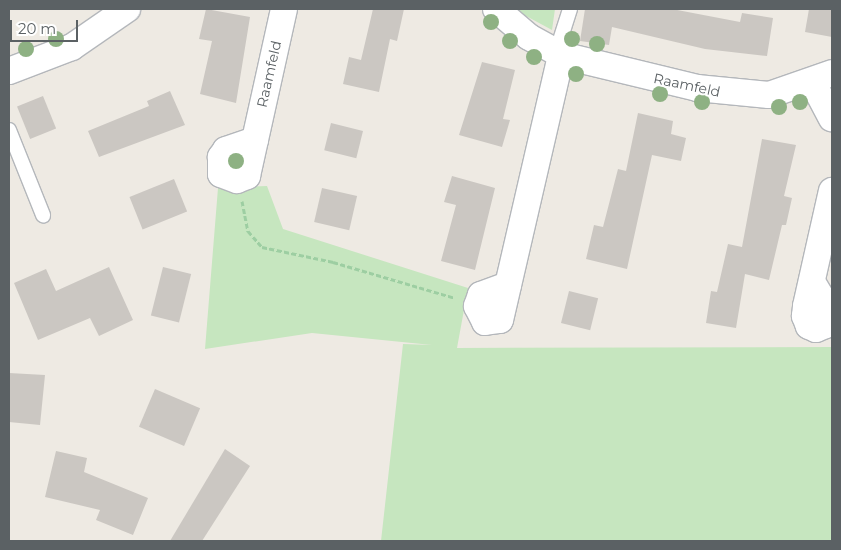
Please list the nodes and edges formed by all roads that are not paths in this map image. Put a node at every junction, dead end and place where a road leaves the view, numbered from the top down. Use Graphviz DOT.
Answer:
graph roads {
  1 [pos="127,9"];
  2 [pos="284,9"];
  3 [pos="496,9"];
  4 [pos="570,9"];
  5 [pos="559,54"];
  6 [pos="9,71"];
  7 [pos="823,78"];
  8 [pos="832,118"];
  9 [pos="9,130"];
  10 [pos="246,176"];
  11 [pos="832,191"];
  12 [pos="42,215"];
  13 [pos="812,282"];
  14 [pos="478,301"];
  1 -- 6 [label="street"];
  2 -- 10 [label="street, Raamfeld"];
  3 -- 5 [label="street, Raamfeld"];
  4 -- 5 [label="lane"];
  5 -- 7 [label="street, Raamfeld"];
  5 -- 14 [label="street"];
  7 -- 8 [label="street, Raamfeld"];
  9 -- 12 [label="lane"];
  11 -- 13 [label="street"];
}
